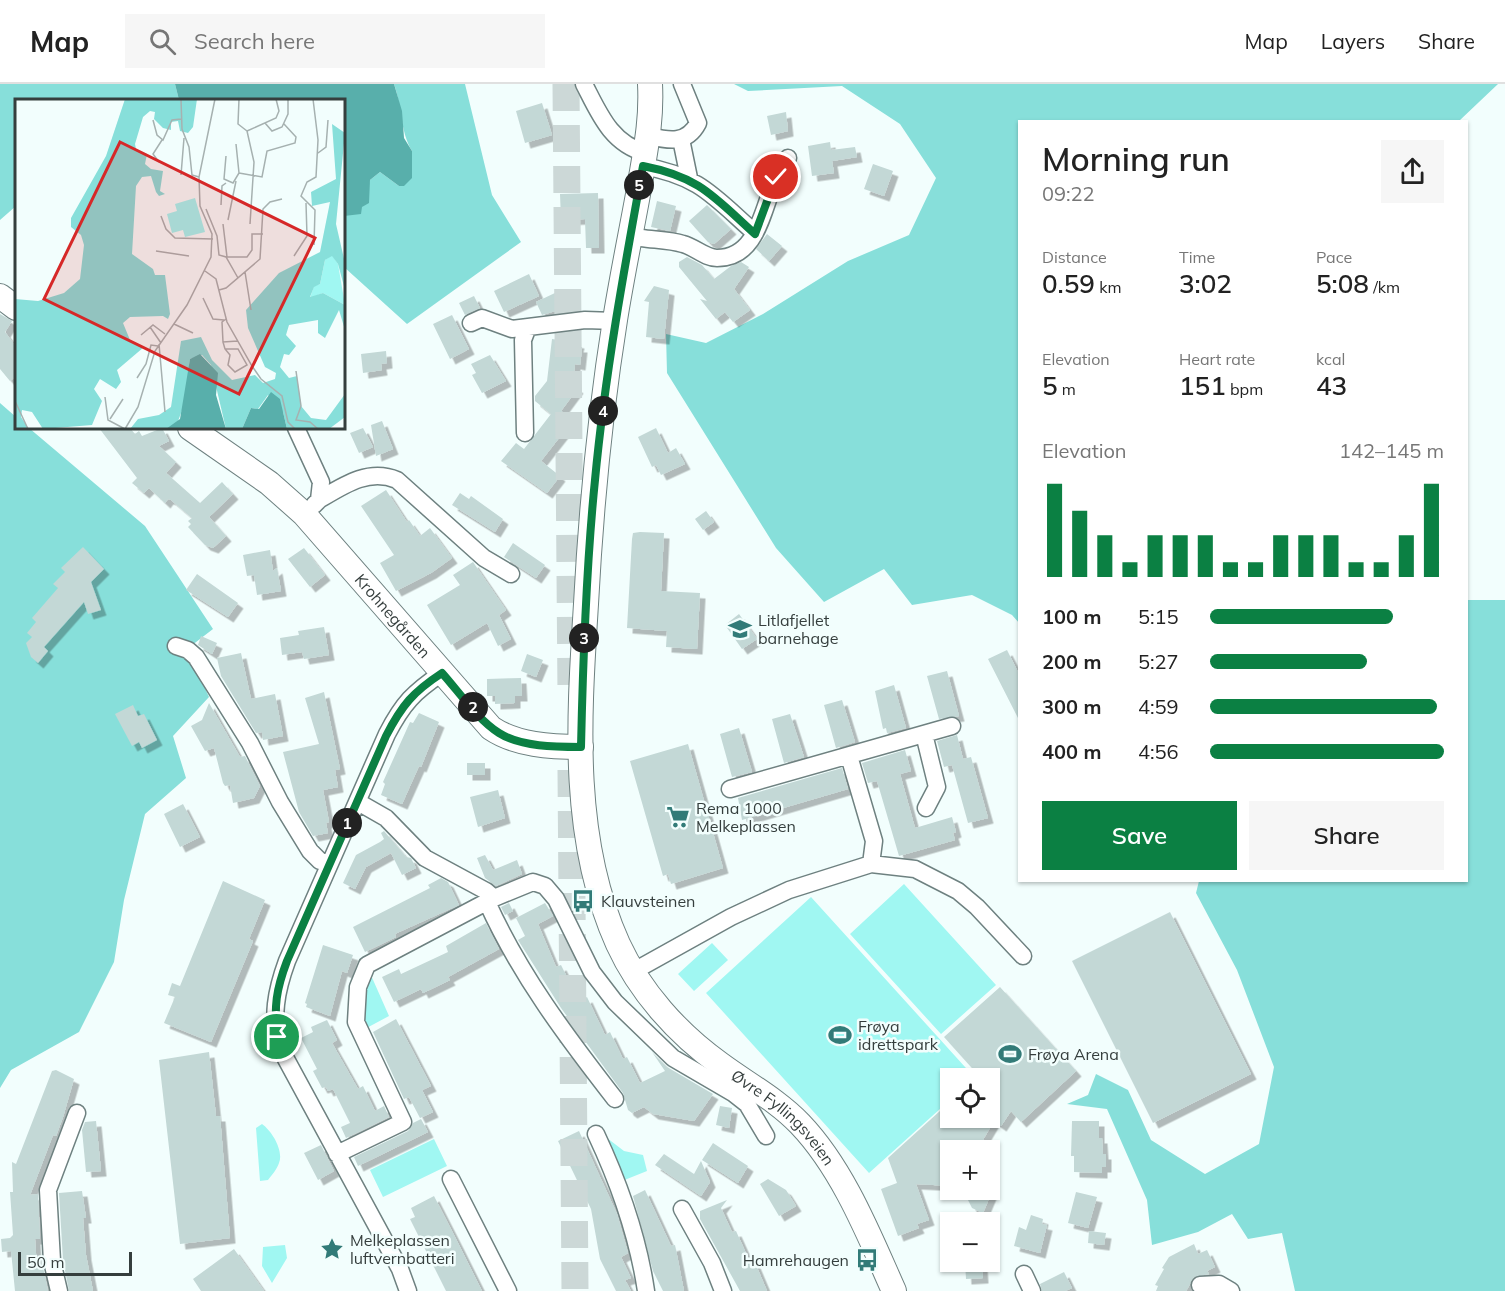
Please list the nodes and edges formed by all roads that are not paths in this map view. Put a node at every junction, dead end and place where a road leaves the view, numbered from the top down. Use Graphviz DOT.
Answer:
graph roads {
  1 [pos="584,84"];
  2 [pos="650,84"];
  3 [pos="685,91"];
  4 [pos="681,139"];
  5 [pos="646,152"];
  6 [pos="788,158"];
  7 [pos="689,178"];
  8 [pos="755,234"];
  9 [pos="642,238"];
  10 [pos="0,296"];
  11 [pos="15,307"];
  12 [pos="615,321"];
  13 [pos="471,323"];
  14 [pos="528,327"];
  15 [pos="191,429"];
  16 [pos="296,429"];
  17 [pos="525,433"];
  18 [pos="312,507"];
  19 [pos="511,574"];
  20 [pos="176,646"];
  21 [pos="442,673"];
  22 [pos="952,726"];
  23 [pos="924,734"];
  24 [pos="581,747"];
  25 [pos="849,756"];
  26 [pos="730,789"];
  27 [pos="358,802"];
  28 [pos="926,808"];
  29 [pos="329,863"];
  30 [pos="871,864"];
  31 [pos="490,900"];
  32 [pos="1023,956"];
  33 [pos="634,971"];
  34 [pos="615,1099"];
  35 [pos="77,1113"];
  36 [pos="597,1134"];
  37 [pos="766,1136"];
  38 [pos="337,1154"];
  39 [pos="450,1179"];
  40 [pos="682,1209"];
  41 [pos="1024,1274"];
  42 [pos="1200,1285"];
  43 [pos="59,1291"];
  44 [pos="408,1291"];
  45 [pos="508,1291"];
  46 [pos="645,1291"];
  47 [pos="723,1291"];
  48 [pos="894,1291"];
  49 [pos="1032,1291"];
  50 [pos="1231,1291"];
  1 -- 5 [label="street"];
  2 -- 5 [label="main road, Øvre Fyllingsveien"];
  3 -- 4 [label="street"];
  4 -- 5 [label="street"];
  4 -- 7 [label="street"];
  5 -- 7 [label="street"];
  5 -- 12 [label="main road, Øvre Fyllingsveien"];
  6 -- 8 [label="street"];
  7 -- 8 [label="street"];
  8 -- 9 [label="street"];
  10 -- 11 [label="main road"];
  12 -- 14 [label="street"];
  12 -- 24 [label="main road, Øvre Fyllingsveien"];
  13 -- 14 [label="street"];
  14 -- 17 [label="street"];
  15 -- 18 [label="main road, Krohnegården"];
  16 -- 18 [label="street"];
  18 -- 19 [label="street"];
  18 -- 21 [label="main road, Krohnegården"];
  20 -- 29 [label="street"];
  21 -- 24 [label="main road, Krohnegården"];
  21 -- 27 [label="street"];
  22 -- 23 [label="street"];
  23 -- 25 [label="street"];
  23 -- 28 [label="street"];
  24 -- 33 [label="main road, Øvre Fyllingsveien"];
  25 -- 26 [label="street"];
  25 -- 30 [label="street"];
  27 -- 29 [label="street"];
  27 -- 31 [label="street"];
  29 -- 38 [label="street"];
  30 -- 32 [label="street"];
  30 -- 33 [label="street"];
  31 -- 34 [label="street"];
  31 -- 37 [label="street, Øvre Fyllingsveien"];
  31 -- 38 [label="street"];
  33 -- 48 [label="main road, Øvre Fyllingsveien"];
  35 -- 43 [label="street"];
  36 -- 46 [label="street"];
  38 -- 44 [label="street"];
  39 -- 45 [label="street"];
  40 -- 47 [label="street"];
  41 -- 49 [label="street"];
  42 -- 50 [label="street"];
}
